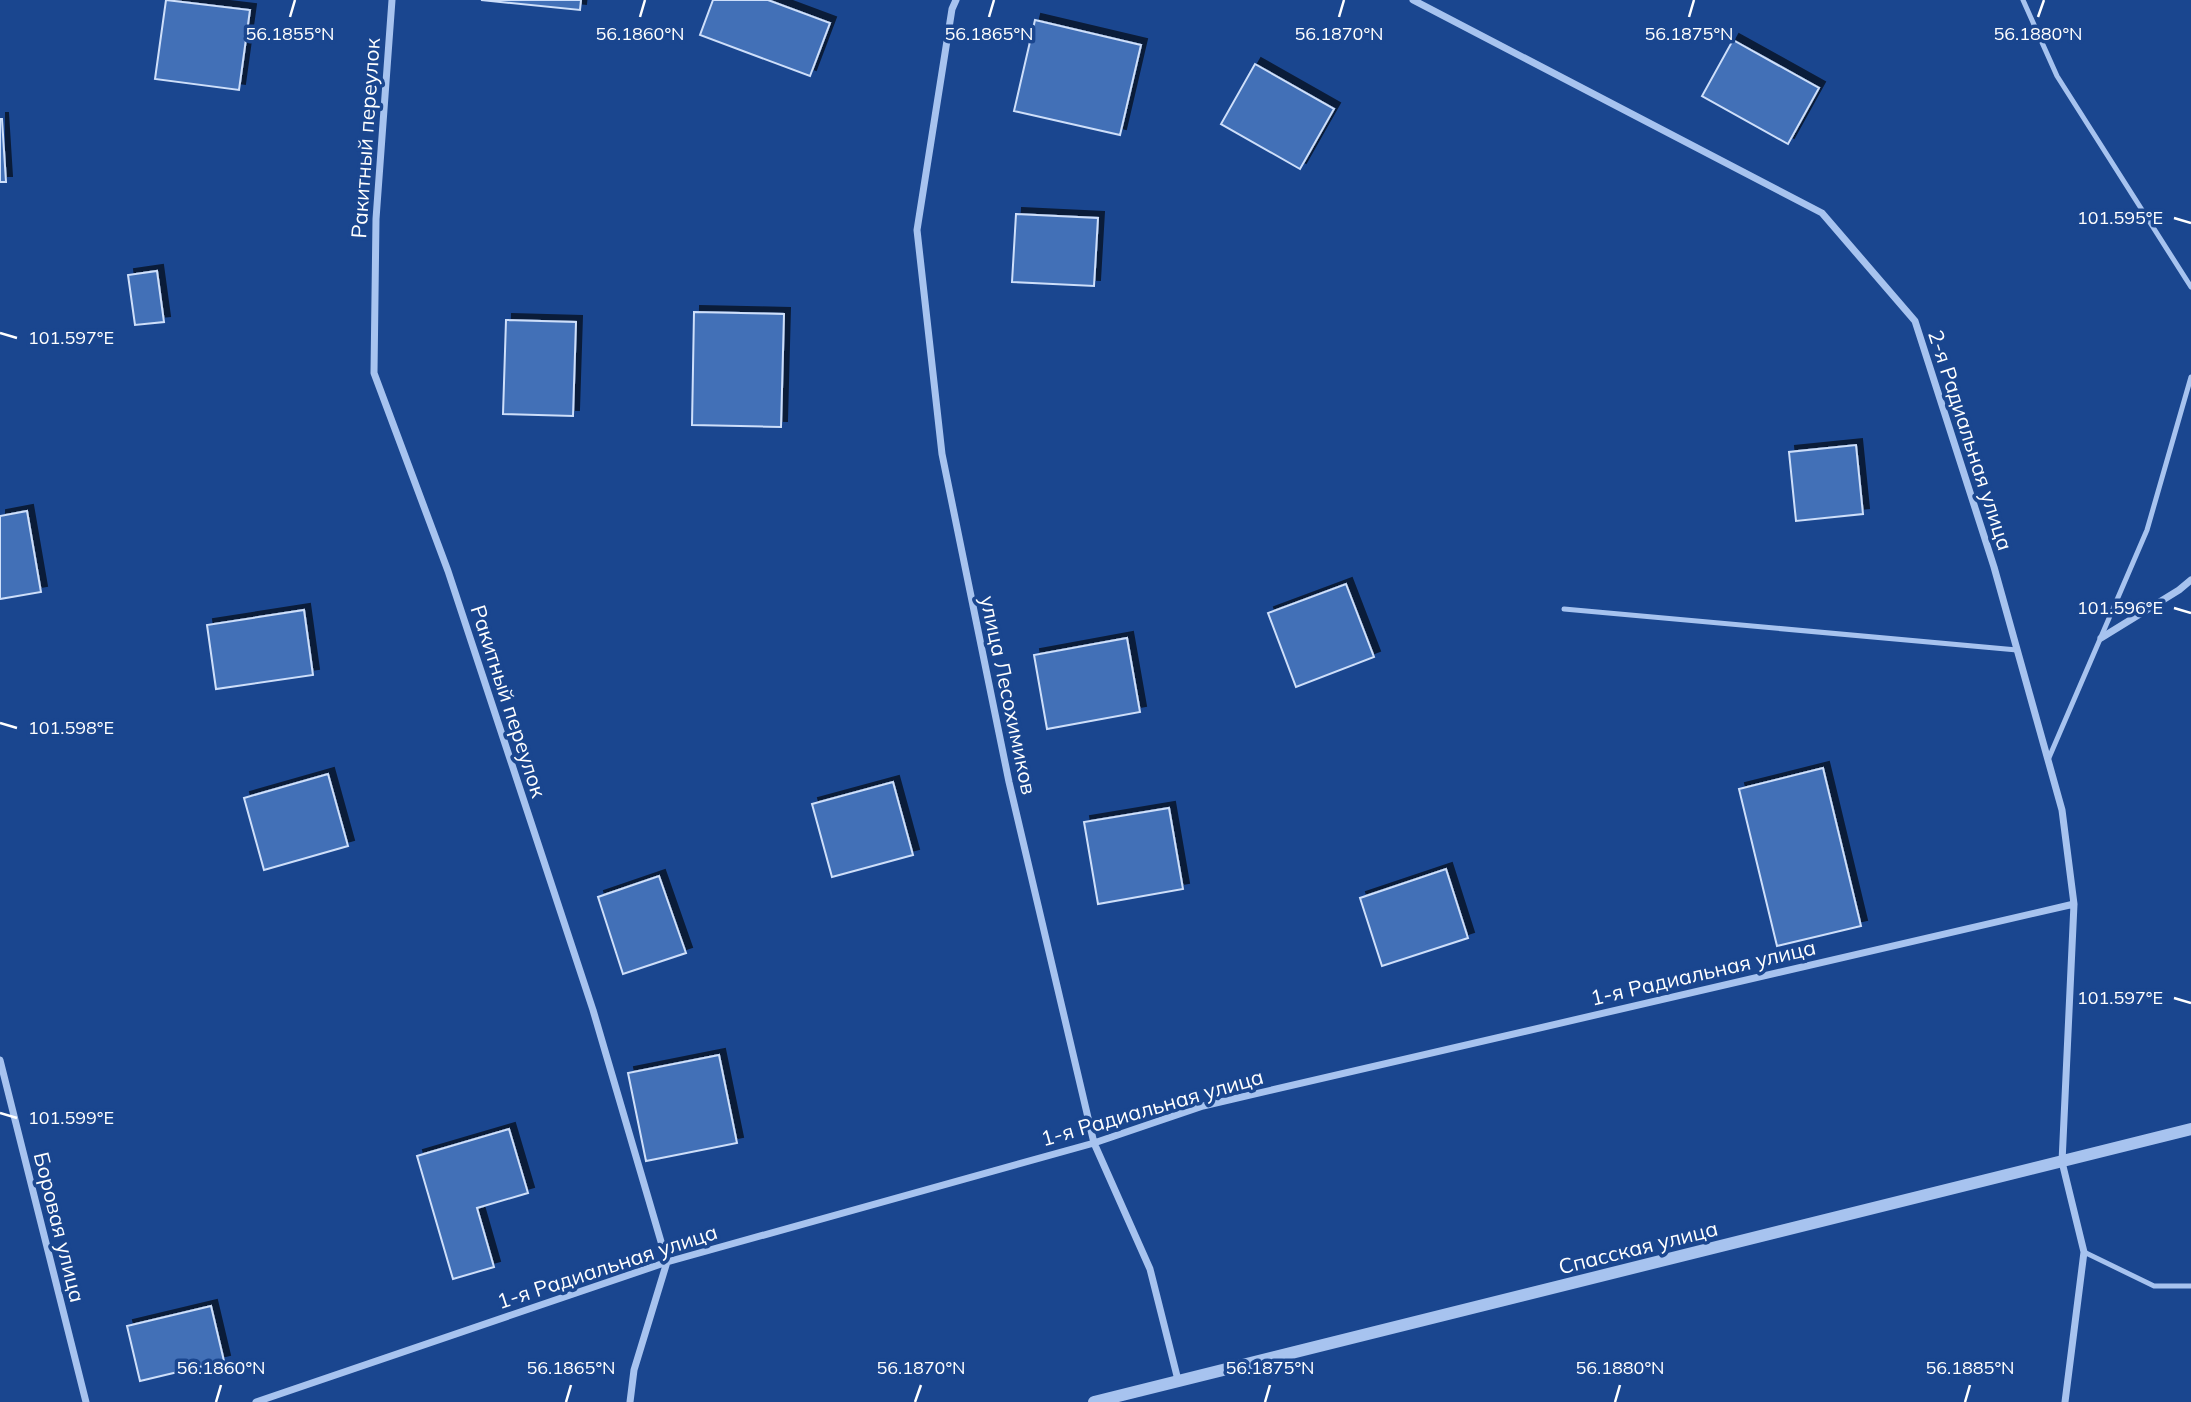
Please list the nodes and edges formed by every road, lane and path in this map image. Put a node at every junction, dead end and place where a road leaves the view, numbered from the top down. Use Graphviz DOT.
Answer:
graph roads {
  1 [pos="392,0"];
  2 [pos="956,0"];
  3 [pos="1413,0"];
  4 [pos="2023,0"];
  5 [pos="2191,287"];
  6 [pos="2191,377"];
  7 [pos="2191,580"];
  8 [pos="1564,609"];
  9 [pos="2101,638"];
  10 [pos="2017,650"];
  11 [pos="2048,760"];
  12 [pos="2074,904"];
  13 [pos="0,1060"];
  14 [pos="2191,1129"];
  15 [pos="1094,1143"];
  16 [pos="2062,1162"];
  17 [pos="2084,1252"];
  18 [pos="667,1262"];
  19 [pos="2191,1286"];
  20 [pos="1178,1380"];
  21 [pos="86,1402"];
  22 [pos="256,1402"];
  23 [pos="630,1402"];
  24 [pos="1094,1402"];
  25 [pos="2065,1402"];
  1 -- 18 [label="street, Ракитный переулок"];
  2 -- 15 [label="street, улица Лесохимиков"];
  3 -- 10 [label="street, 2-я Радиальная улица"];
  4 -- 5 [label="lane"];
  6 -- 9 [label="lane"];
  7 -- 9 [label="street"];
  8 -- 10 [label="lane"];
  9 -- 11 [label="lane"];
  10 -- 11 [label="street, 2-я Радиальная улица"];
  11 -- 12 [label="street, 2-я Радиальная улица"];
  12 -- 15 [label="street, 1-я Радиальная улица"];
  12 -- 16 [label="street, 2-я Радиальная улица"];
  13 -- 21 [label="street, Боровая улица"];
  14 -- 16 [label="street, Спасская улица"];
  15 -- 18 [label="street, 1-я Радиальная улица"];
  15 -- 20 [label="street, улица Лесохимиков"];
  16 -- 17 [label="street, 2-я Радиальная улица"];
  16 -- 20 [label="street, Спасская улица"];
  17 -- 19 [label="lane"];
  17 -- 25 [label="street"];
  18 -- 22 [label="street, 1-я Радиальная улица"];
  18 -- 23 [label="street"];
  20 -- 24 [label="street, Спасская улица"];
}
